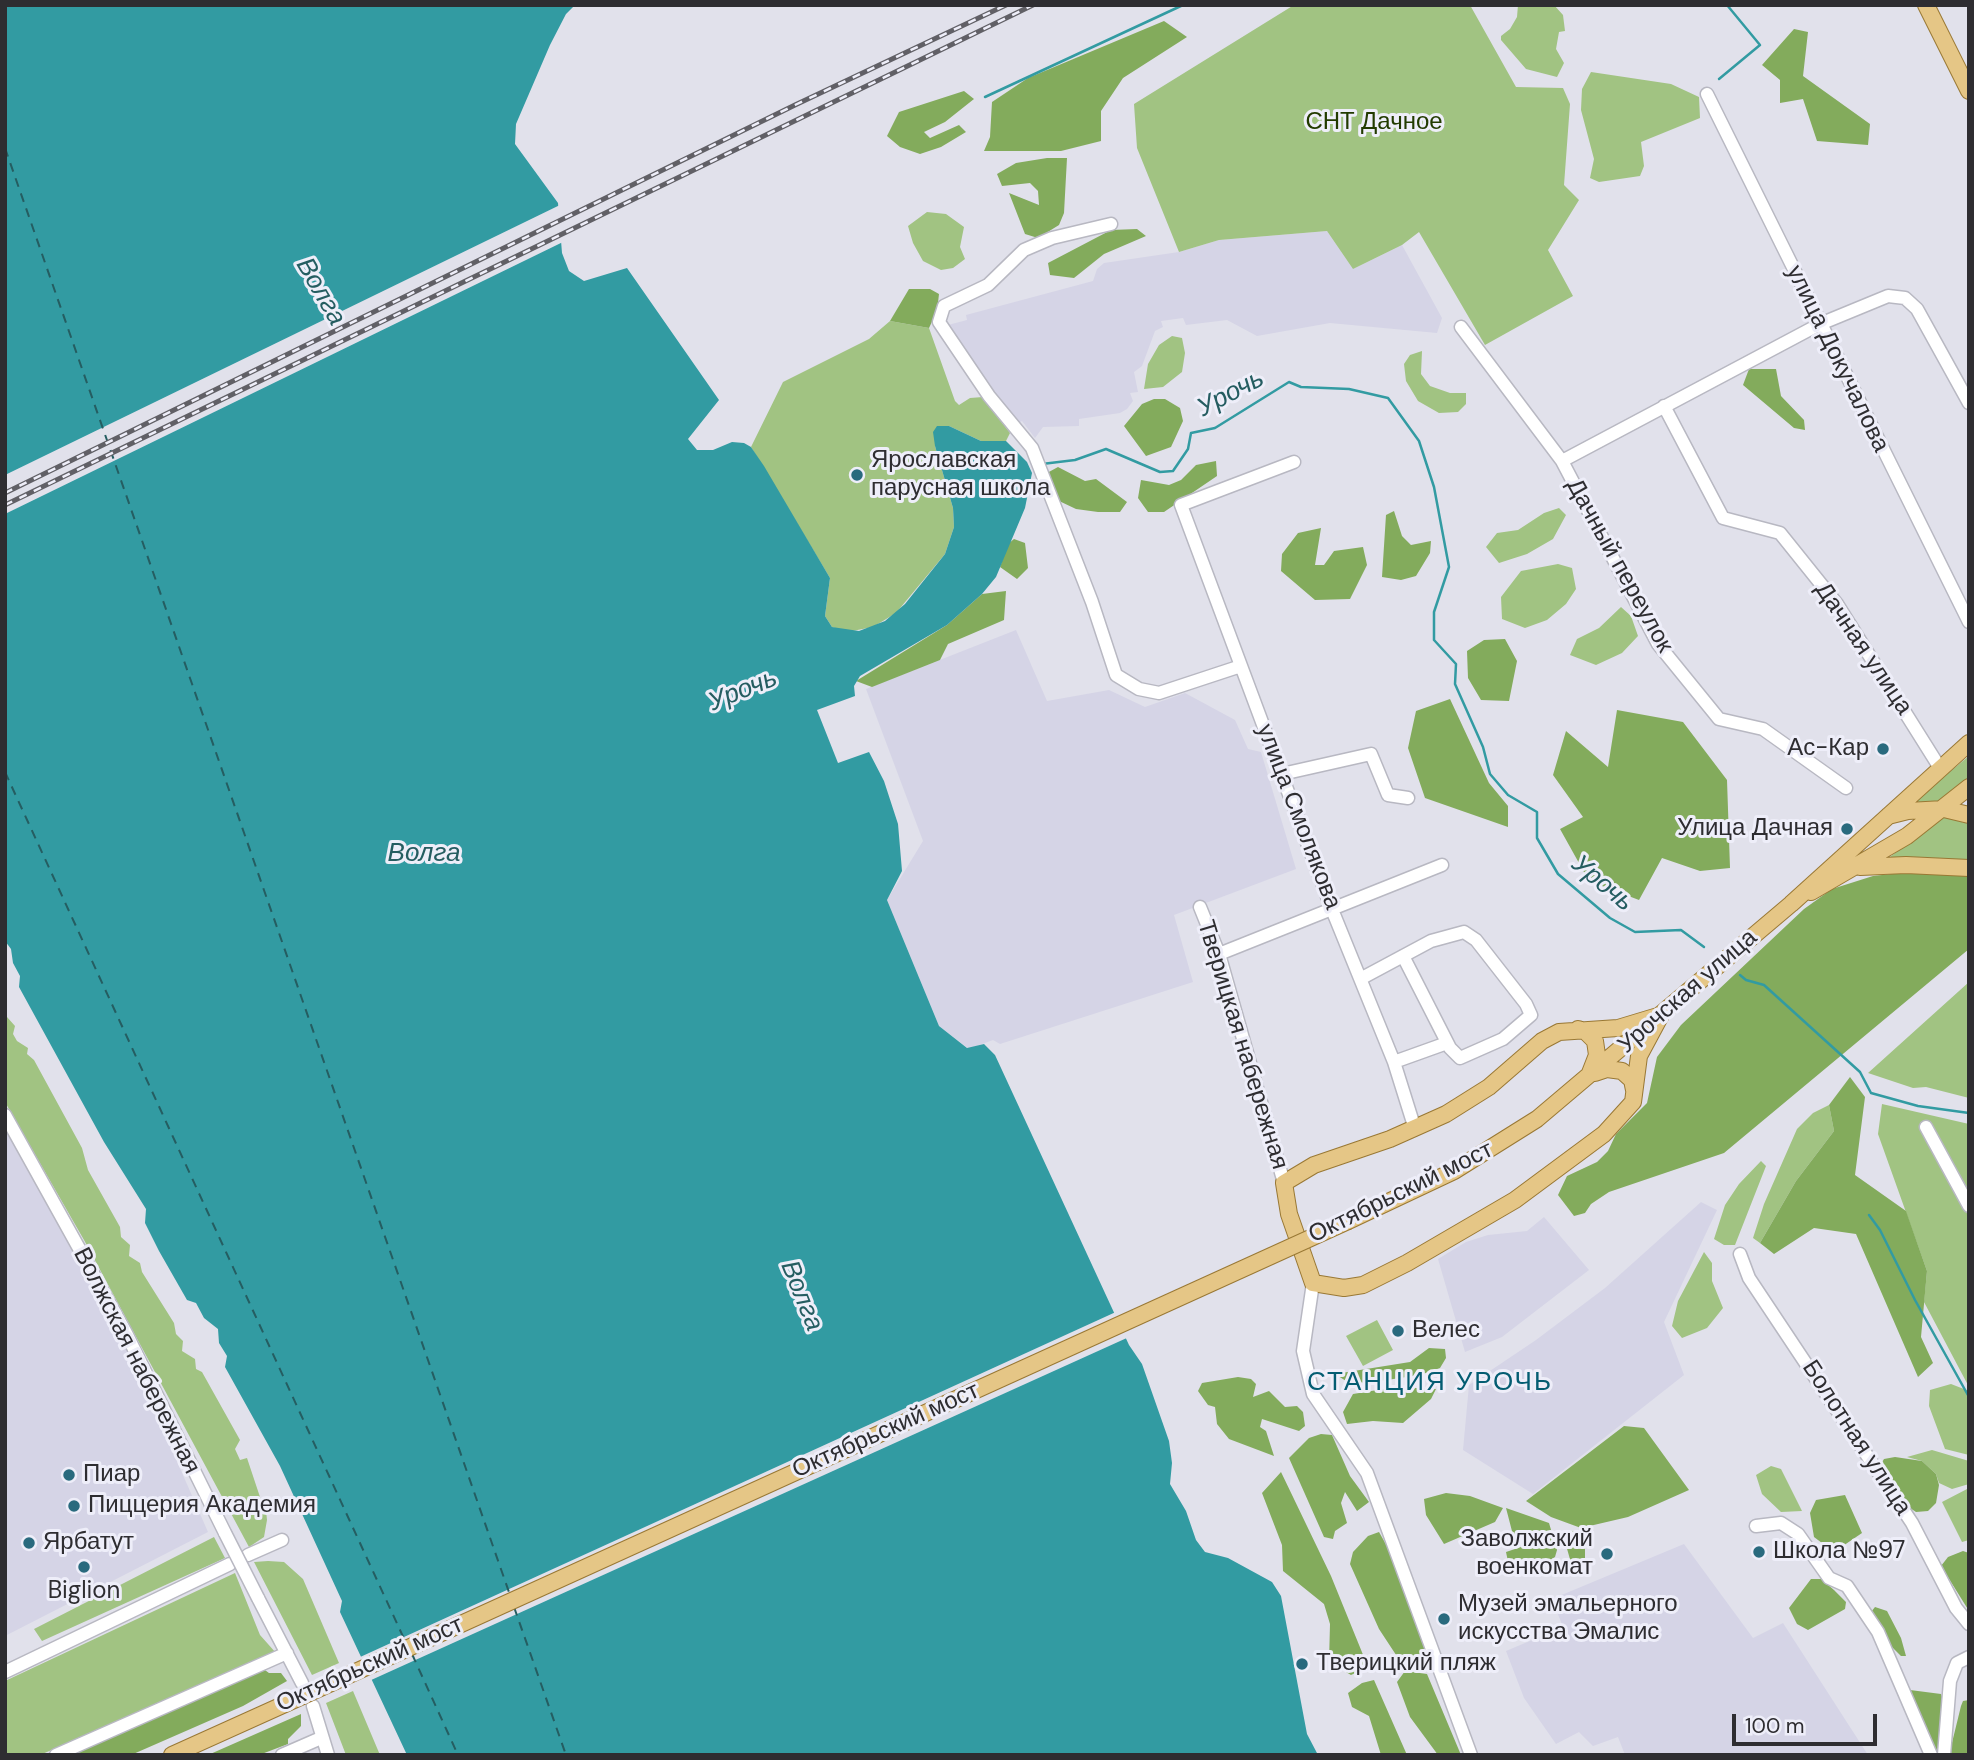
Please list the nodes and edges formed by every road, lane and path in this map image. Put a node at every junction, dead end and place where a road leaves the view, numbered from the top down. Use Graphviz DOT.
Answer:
graph roads {
  1 [pos="1926,5"];
  2 [pos="1969,91"];
  3 [pos="1707,94"];
  4 [pos="1111,224"];
  5 [pos="1819,324"];
  6 [pos="1461,327"];
  7 [pos="1969,403"];
  8 [pos="1664,406"];
  9 [pos="1562,461"];
  10 [pos="1294,462"];
  11 [pos="1969,622"];
  12 [pos="1241,666"];
  13 [pos="1969,743"];
  14 [pos="1940,768"];
  15 [pos="1282,774"];
  16 [pos="1846,788"];
  17 [pos="1969,788"];
  18 [pos="1408,797"];
  19 [pos="1944,809"];
  20 [pos="1969,816"];
  21 [pos="1882,818"];
  22 [pos="1443,864"];
  23 [pos="1854,868"];
  24 [pos="1969,868"];
  25 [pos="1791,904"];
  26 [pos="1200,907"];
  27 [pos="1331,907"];
  28 [pos="1219,954"];
  29 [pos="1403,956"];
  30 [pos="1362,978"];
  31 [pos="1661,1015"];
  32 [pos="1572,1029"];
  33 [pos="1447,1043"];
  34 [pos="1394,1062"];
  35 [pos="1584,1080"];
  36 [pos="1634,1095"];
  37 [pos="5,1115"];
  38 [pos="1926,1127"];
  39 [pos="1415,1129"];
  40 [pos="1284,1183"];
  41 [pos="1969,1206"];
  42 [pos="1740,1254"];
  43 [pos="1313,1283"];
  44 [pos="1756,1526"];
  45 [pos="282,1540"];
  46 [pos="248,1555"];
  47 [pos="230,1564"];
  48 [pos="1969,1624"];
  49 [pos="287,1653"];
  50 [pos="1969,1657"];
  51 [pos="5,1672"];
  52 [pos="302,1683"];
  53 [pos="313,1706"];
  54 [pos="321,1738"];
  55 [pos="56,1755"];
  56 [pos="172,1755"];
  57 [pos="282,1755"];
  58 [pos="328,1755"];
  59 [pos="1471,1755"];
  60 [pos="1931,1755"];
  61 [pos="1944,1755"];
  1 -- 2 [label="main road"];
  3 -- 5 [label="street, улица Докучалова"];
  4 -- 12 [label="street"];
  5 -- 7 [label="street"];
  5 -- 8 [label="street"];
  5 -- 11 [label="street, улица Докучалова"];
  6 -- 9 [label="street, Дачный переулок"];
  8 -- 9 [label="street"];
  8 -- 14 [label="street, Дачная улица"];
  9 -- 16 [label="street, Дачный переулок"];
  10 -- 12 [label="street, улица Смолякова"];
  12 -- 15 [label="street, улица Смолякова"];
  13 -- 14 [label="main road, Урочская улица"];
  14 -- 21 [label="main road, Урочская улица"];
  15 -- 18 [label="street"];
  15 -- 27 [label="street, улица Смолякова"];
  17 -- 19 [label="main road, Урочская улица"];
  19 -- 20 [label="main road"];
  19 -- 21 [label="main road"];
  19 -- 23 [label="main road, Урочская улица"];
  21 -- 25 [label="main road, Урочская улица"];
  22 -- 27 [label="street"];
  23 -- 24 [label="main road"];
  23 -- 25 [label="main road, Урочская улица"];
  25 -- 31 [label="main road, Урочская улица"];
  26 -- 28 [label="street, Тверицкая набережная"];
  27 -- 28 [label="street"];
  27 -- 30 [label="street, улица Смолякова"];
  28 -- 40 [label="street, Тверицкая набережная"];
  29 -- 30 [label="street"];
  29 -- 33 [label="street"];
  29 -- 33 [label="street"];
  30 -- 34 [label="street, улица Смолякова"];
  31 -- 32 [label="main road"];
  31 -- 35 [label="main road, Урочская улица"];
  31 -- 36 [label="main road"];
  32 -- 35 [label="main road"];
  32 -- 39 [label="main road"];
  33 -- 34 [label="street"];
  34 -- 39 [label="street, улица Смолякова"];
  35 -- 36 [label="main road"];
  35 -- 56 [label="main road, Октябрьский мост, bridge"];
  36 -- 43 [label="main road"];
  37 -- 49 [label="street, Волжская набережная, bridge"];
  38 -- 41 [label="street"];
  39 -- 40 [label="main road"];
  40 -- 43 [label="main road"];
  42 -- 48 [label="street, Болотная улица"];
  43 -- 59 [label="street"];
  44 -- 60 [label="street"];
  45 -- 46 [label="street"];
  47 -- 51 [label="street"];
  49 -- 52 [label="street, Волжская набережная"];
  49 -- 55 [label="street"];
  50 -- 61 [label="street"];
  53 -- 54 [label="street"];
  54 -- 57 [label="street"];
  54 -- 58 [label="street"];
}
